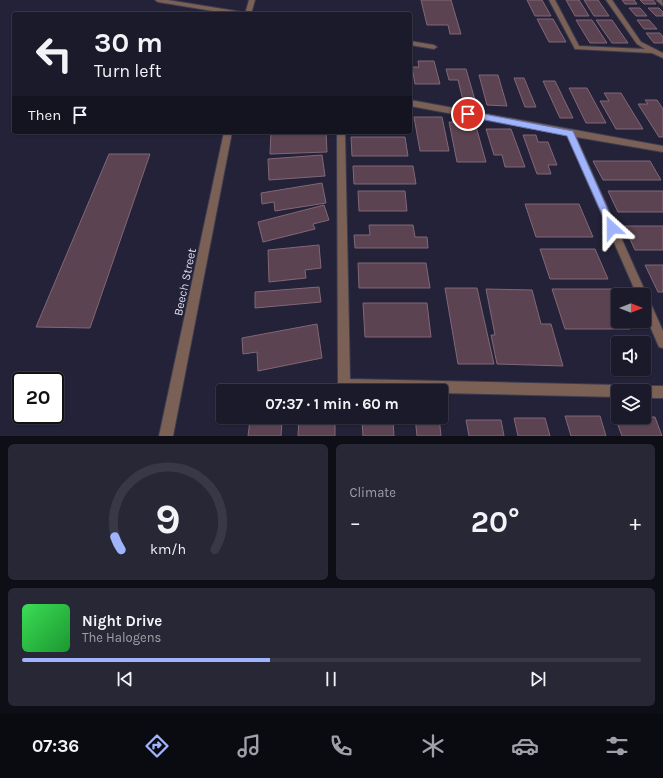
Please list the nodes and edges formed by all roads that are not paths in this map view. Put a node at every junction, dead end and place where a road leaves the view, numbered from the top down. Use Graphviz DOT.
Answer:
graph roads {
  1 [pos="158,0"];
  2 [pos="252,0"];
  3 [pos="552,0"];
  4 [pos="608,0"];
  5 [pos="660,0"];
  6 [pos="663,4"];
  7 [pos="230,12"];
  8 [pos="249,12"];
  9 [pos="412,43"];
  10 [pos="434,47"];
  11 [pos="651,51"];
  12 [pos="663,56"];
  13 [pos="412,103"];
  14 [pos="570,133"];
  15 [pos="228,134"];
  16 [pos="341,134"];
  17 [pos="663,149"];
  18 [pos="639,288"];
  19 [pos="651,316"];
  20 [pos="663,343"];
  21 [pos="611,391"];
  22 [pos="651,392"];
  23 [pos="663,392"];
  24 [pos="166,436"];
  1 -- 7 [label="lane"];
  2 -- 8 [label="street"];
  3 -- 11 [label="lane"];
  4 -- 11 [label="lane"];
  5 -- 6 [label="lane"];
  9 -- 10 [label="lane"];
  11 -- 12 [label="lane"];
  13 -- 14 [label="lane"];
  14 -- 17 [label="lane"];
  14 -- 18 [label="lane"];
  15 -- 24 [label="street, Beech Street"];
  16 -- 21 [label="lane"];
  19 -- 20 [label="lane"];
  22 -- 23 [label="lane"];
}
